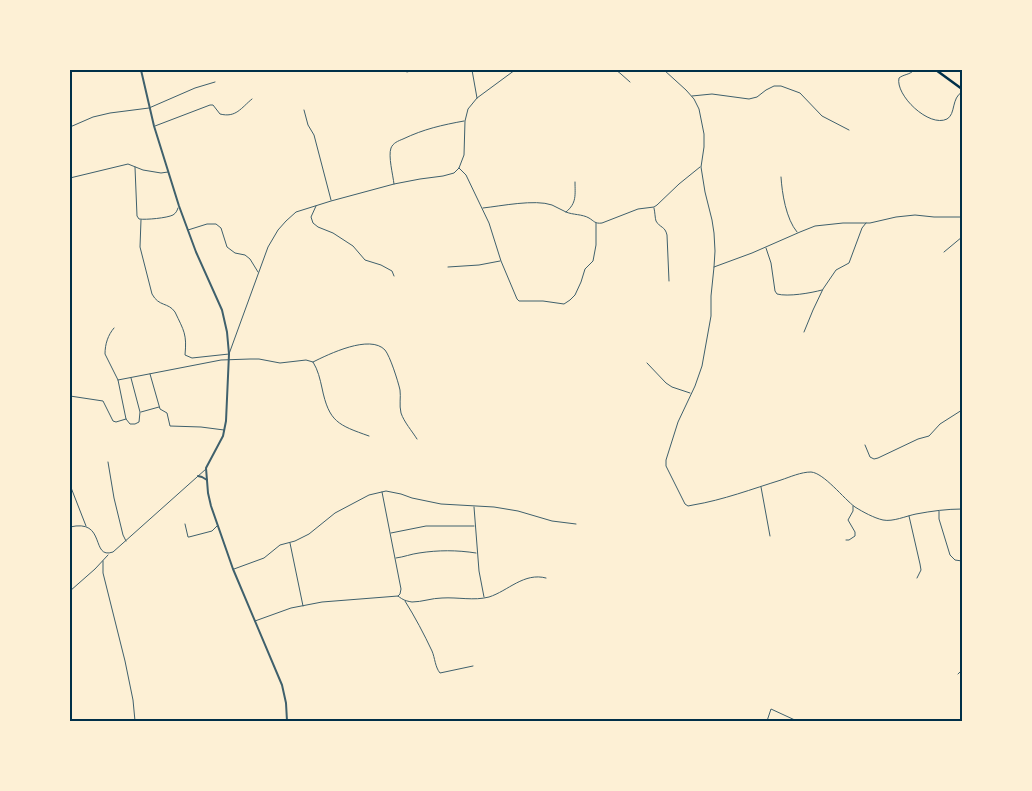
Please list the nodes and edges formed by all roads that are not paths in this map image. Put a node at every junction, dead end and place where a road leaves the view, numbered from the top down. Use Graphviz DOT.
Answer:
graph roads {
  1 [pos="141,70"];
  2 [pos="414,70"];
  3 [pos="472,70"];
  4 [pos="514,70"];
  5 [pos="616,70"];
  6 [pos="664,70"];
  7 [pos="914,70"];
  8 [pos="936,70"];
  9 [pos="407,72"];
  10 [pos="215,82"];
  11 [pos="630,82"];
  12 [pos="962,90"];
  13 [pos="692,96"];
  14 [pos="477,98"];
  15 [pos="252,99"];
  16 [pos="149,108"];
  17 [pos="304,110"];
  18 [pos="465,121"];
  19 [pos="70,126"];
  20 [pos="154,126"];
  21 [pos="849,130"];
  22 [pos="135,166"];
  23 [pos="701,167"];
  24 [pos="459,168"];
  25 [pos="169,172"];
  26 [pos="781,177"];
  27 [pos="70,178"];
  28 [pos="575,182"];
  29 [pos="394,184"];
  30 [pos="331,201"];
  31 [pos="316,205"];
  32 [pos="179,206"];
  33 [pos="654,207"];
  34 [pos="482,208"];
  35 [pos="566,212"];
  36 [pos="962,217"];
  37 [pos="141,220"];
  38 [pos="596,223"];
  39 [pos="867,223"];
  40 [pos="188,230"];
  41 [pos="798,233"];
  42 [pos="962,237"];
  43 [pos="766,247"];
  44 [pos="944,252"];
  45 [pos="501,261"];
  46 [pos="448,267"];
  47 [pos="714,267"];
  48 [pos="259,272"];
  49 [pos="394,276"];
  50 [pos="669,281"];
  51 [pos="823,289"];
  52 [pos="114,328"];
  53 [pos="804,332"];
  54 [pos="229,354"];
  55 [pos="228,359"];
  56 [pos="313,362"];
  57 [pos="648,363"];
  58 [pos="150,373"];
  59 [pos="131,377"];
  60 [pos="118,380"];
  61 [pos="691,393"];
  62 [pos="70,396"];
  63 [pos="159,407"];
  64 [pos="962,410"];
  65 [pos="140,412"];
  66 [pos="126,419"];
  67 [pos="224,430"];
  68 [pos="369,436"];
  69 [pos="416,439"];
  70 [pos="865,445"];
  71 [pos="108,462"];
  72 [pos="206,468"];
  73 [pos="198,476"];
  74 [pos="207,480"];
  75 [pos="70,484"];
  76 [pos="760,486"];
  77 [pos="382,492"];
  78 [pos="852,505"];
  79 [pos="474,506"];
  80 [pos="962,509"];
  81 [pos="940,510"];
  82 [pos="909,516"];
  83 [pos="185,524"];
  84 [pos="576,524"];
  85 [pos="218,525"];
  86 [pos="86,526"];
  87 [pos="475,526"];
  88 [pos="70,528"];
  89 [pos="390,533"];
  90 [pos="770,536"];
  91 [pos="846,540"];
  92 [pos="126,541"];
  93 [pos="290,543"];
  94 [pos="108,554"];
  95 [pos="477,554"];
  96 [pos="395,558"];
  97 [pos="103,561"];
  98 [pos="962,561"];
  99 [pos="233,569"];
  100 [pos="546,578"];
  101 [pos="917,578"];
  102 [pos="70,591"];
  103 [pos="398,596"];
  104 [pos="484,598"];
  105 [pos="405,601"];
  106 [pos="303,606"];
  107 [pos="254,621"];
  108 [pos="473,666"];
  109 [pos="962,670"];
  110 [pos="958,674"];
  111 [pos="135,721"];
  112 [pos="287,721"];
  113 [pos="767,721"];
  114 [pos="797,721"];
  1 -- 16 [label="street"];
  2 -- 9 [label="street"];
  3 -- 14 [label="street"];
  4 -- 14 [label="street"];
  5 -- 11 [label="street"];
  6 -- 13 [label="street"];
  7 -- 12 [label="street"];
  8 -- 12 [label="main road"];
  10 -- 16 [label="street"];
  13 -- 21 [label="street"];
  13 -- 23 [label="street"];
  14 -- 18 [label="street"];
  15 -- 20 [label="street"];
  16 -- 19 [label="street"];
  16 -- 20 [label="street"];
  17 -- 30 [label="street"];
  18 -- 24 [label="street"];
  18 -- 29 [label="street"];
  20 -- 25 [label="street"];
  22 -- 25 [label="street"];
  22 -- 27 [label="street"];
  22 -- 37 [label="street"];
  23 -- 33 [label="street"];
  23 -- 47 [label="street"];
  24 -- 29 [label="street"];
  24 -- 34 [label="street"];
  25 -- 32 [label="street"];
  26 -- 41 [label="street"];
  28 -- 35 [label="street"];
  29 -- 30 [label="street"];
  30 -- 31 [label="street"];
  31 -- 48 [label="street"];
  31 -- 49 [label="street"];
  32 -- 37 [label="street"];
  32 -- 40 [label="street"];
  33 -- 38 [label="street"];
  33 -- 50 [label="street"];
  34 -- 35 [label="street"];
  34 -- 45 [label="street"];
  35 -- 38 [label="street"];
  36 -- 39 [label="street"];
  37 -- 54 [label="street"];
  38 -- 45 [label="street"];
  39 -- 41 [label="street"];
  39 -- 51 [label="street"];
  40 -- 48 [label="street"];
  40 -- 54 [label="street"];
  41 -- 43 [label="street"];
  42 -- 44 [label="street"];
  43 -- 47 [label="street"];
  43 -- 51 [label="street"];
  45 -- 46 [label="street"];
  47 -- 61 [label="street"];
  48 -- 54 [label="street"];
  51 -- 53 [label="street"];
  52 -- 60 [label="street"];
  54 -- 55 [label="street"];
  55 -- 56 [label="street"];
  55 -- 58 [label="street"];
  55 -- 67 [label="street"];
  56 -- 68 [label="street"];
  56 -- 69 [label="street"];
  57 -- 61 [label="street"];
  58 -- 59 [label="street"];
  58 -- 63 [label="street"];
  59 -- 60 [label="street"];
  59 -- 65 [label="street"];
  60 -- 66 [label="street"];
  61 -- 76 [label="street"];
  62 -- 66 [label="street"];
  63 -- 65 [label="street"];
  63 -- 67 [label="street"];
  64 -- 70 [label="street"];
  65 -- 66 [label="street"];
  67 -- 72 [label="street"];
  71 -- 92 [label="street"];
  72 -- 73 [label="street"];
  72 -- 74 [label="street"];
  73 -- 74 [label="street"];
  73 -- 92 [label="street"];
  74 -- 85 [label="street"];
  75 -- 86 [label="street"];
  76 -- 78 [label="street"];
  76 -- 90 [label="street"];
  77 -- 79 [label="street"];
  77 -- 89 [label="street"];
  77 -- 93 [label="street"];
  78 -- 82 [label="street"];
  78 -- 91 [label="street"];
  79 -- 84 [label="street"];
  79 -- 87 [label="street"];
  80 -- 81 [label="street"];
  81 -- 82 [label="street"];
  81 -- 98 [label="street"];
  82 -- 101 [label="street"];
  83 -- 85 [label="street"];
  85 -- 99 [label="street"];
  86 -- 88 [label="street"];
  86 -- 94 [label="street"];
  87 -- 89 [label="street"];
  87 -- 95 [label="street"];
  89 -- 96 [label="street"];
  92 -- 94 [label="street"];
  93 -- 99 [label="street"];
  93 -- 106 [label="street"];
  94 -- 97 [label="street"];
  95 -- 96 [label="street"];
  95 -- 104 [label="street"];
  96 -- 103 [label="street"];
  97 -- 102 [label="street"];
  97 -- 111 [label="street"];
  99 -- 107 [label="street"];
  100 -- 104 [label="street"];
  103 -- 105 [label="street"];
  103 -- 106 [label="street"];
  104 -- 105 [label="street"];
  105 -- 108 [label="street"];
  106 -- 107 [label="street"];
  107 -- 112 [label="street"];
  109 -- 110 [label="street"];
  113 -- 114 [label="street"];
}
